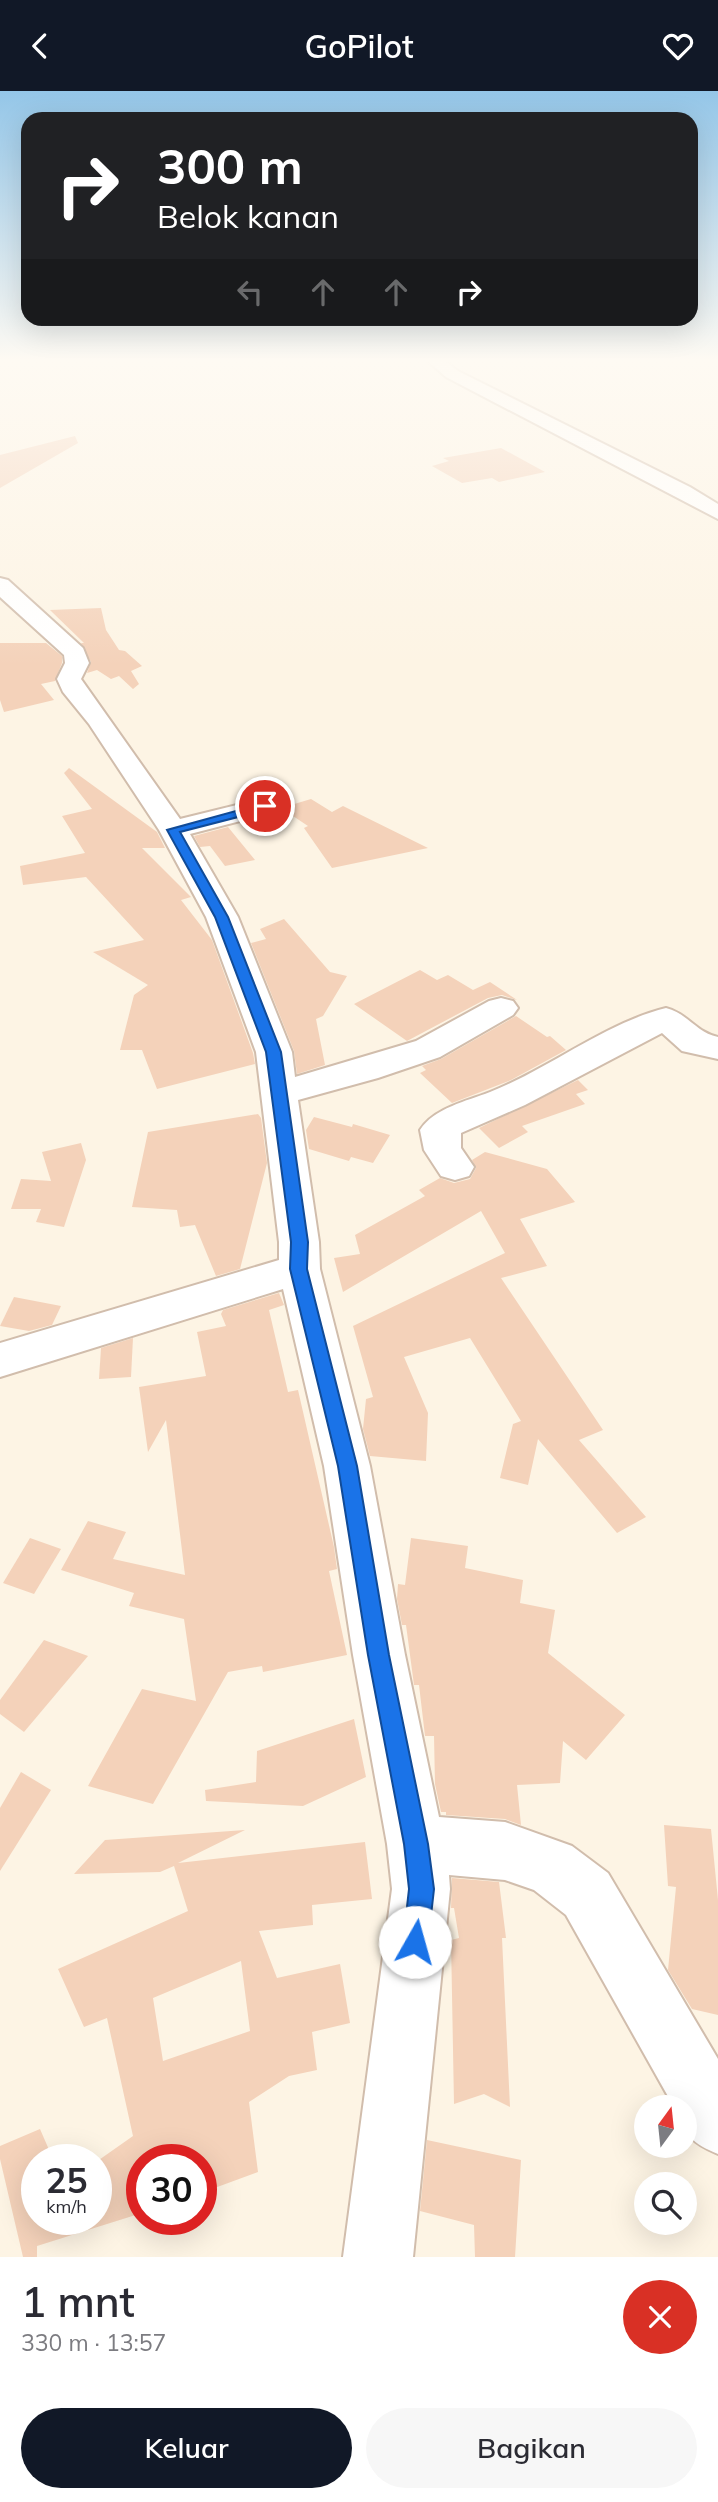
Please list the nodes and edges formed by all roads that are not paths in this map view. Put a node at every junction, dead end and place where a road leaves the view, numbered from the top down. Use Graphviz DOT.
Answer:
graph roads {
  1 [pos="628,463"];
  2 [pos="718,513"];
  3 [pos="0,585"];
  4 [pos="265,806"];
  5 [pos="173,830"];
  6 [pos="501,1009"];
  7 [pos="718,1048"];
  8 [pos="279,1093"];
  9 [pos="455,1167"];
  10 [pos="299,1269"];
  11 [pos="0,1360"];
  12 [pos="416,1844"];
  13 [pos="718,2121"];
  14 [pos="378,2257"];
  1 -- 2 [label="street"];
  3 -- 5 [label="street"];
  4 -- 5 [label="street"];
  5 -- 8 [label="street"];
  6 -- 8 [label="street"];
  7 -- 9 [label="street"];
  8 -- 10 [label="street"];
  10 -- 11 [label="street"];
  10 -- 12 [label="street"];
  12 -- 13 [label="street"];
  12 -- 14 [label="street"];
}
